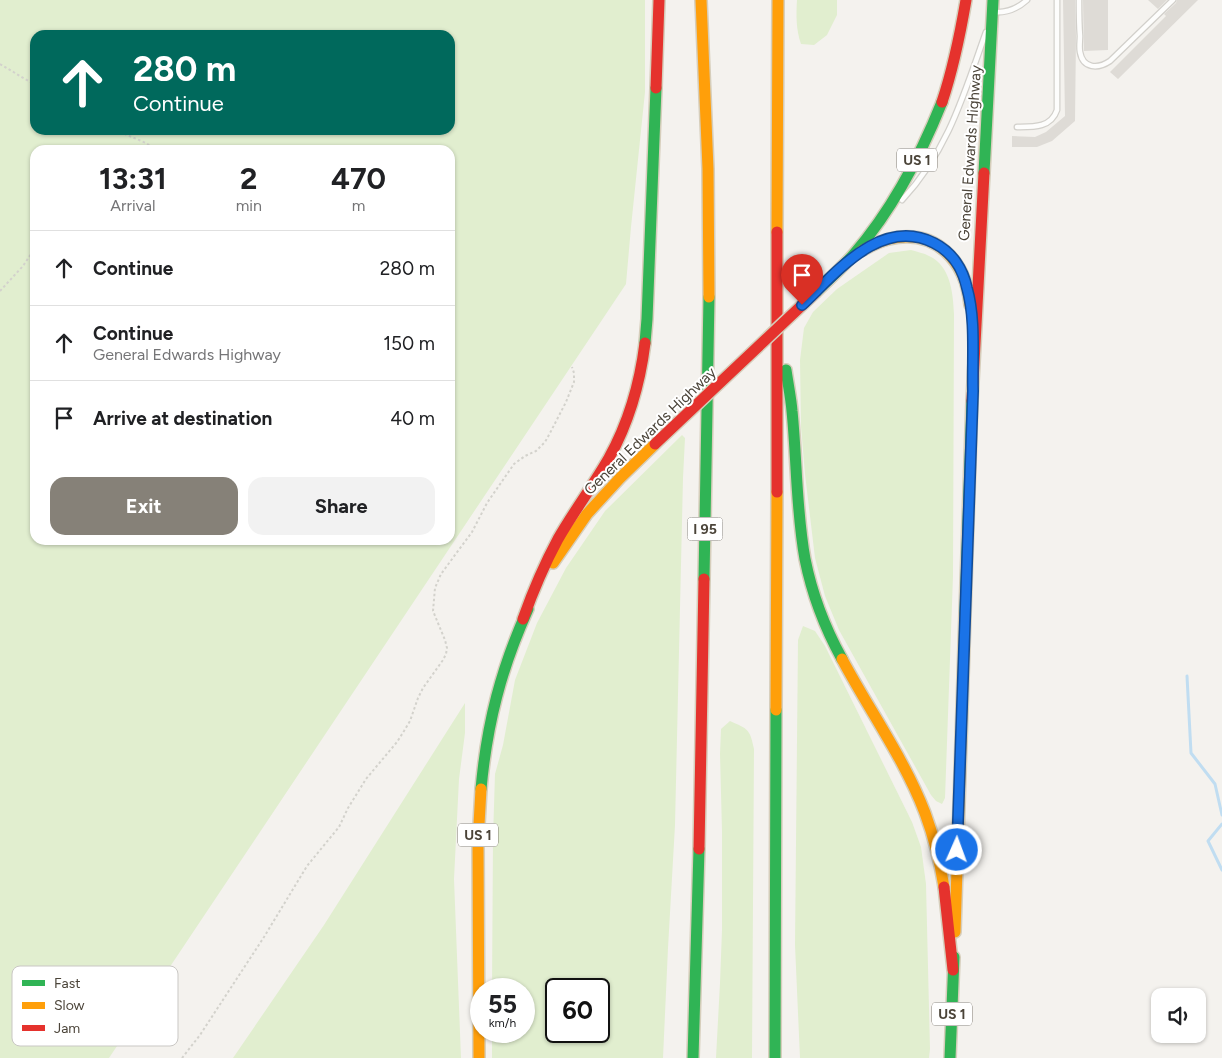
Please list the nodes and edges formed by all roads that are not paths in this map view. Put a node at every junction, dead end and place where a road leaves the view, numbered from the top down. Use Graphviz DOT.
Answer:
graph roads {
  1 [pos="660,0"];
  2 [pos="701,0"];
  3 [pos="778,0"];
  4 [pos="966,0"];
  5 [pos="993,0"];
  6 [pos="1027,0"];
  7 [pos="1057,0"];
  8 [pos="1079,0"];
  9 [pos="1172,0"];
  10 [pos="993,12"];
  11 [pos="1017,127"];
  12 [pos="882,219"];
  13 [pos="850,260"];
  14 [pos="778,309"];
  15 [pos="973,391"];
  16 [pos="523,619"];
  17 [pos="953,970"];
  18 [pos="479,1058"];
  19 [pos="693,1058"];
  20 [pos="776,1058"];
  21 [pos="950,1058"];
  1 -- 16 [label="main road"];
  2 -- 19 [label="main road, I 95"];
  3 -- 14 [label="main road"];
  4 -- 12 [label="main road, General Edwards Highway / US 1"];
  5 -- 10 [label="main road, General Edwards Highway / US 1"];
  6 -- 10 [label="lane"];
  7 -- 11 [label="lane"];
  8 -- 9 [label="lane"];
  10 -- 12 [label="lane"];
  10 -- 15 [label="main road, General Edwards Highway / US 1"];
  12 -- 13 [label="main road, General Edwards Highway / US 1"];
  13 -- 15 [label="main road"];
  13 -- 16 [label="main road, General Edwards Highway / US 1, bridge"];
  14 -- 17 [label="main road"];
  14 -- 20 [label="main road"];
  15 -- 17 [label="main road, General Edwards Highway / US 1"];
  16 -- 18 [label="main road, General Edwards Highway / US 1"];
  17 -- 21 [label="main road, General Edwards Highway / US 1"];
}
